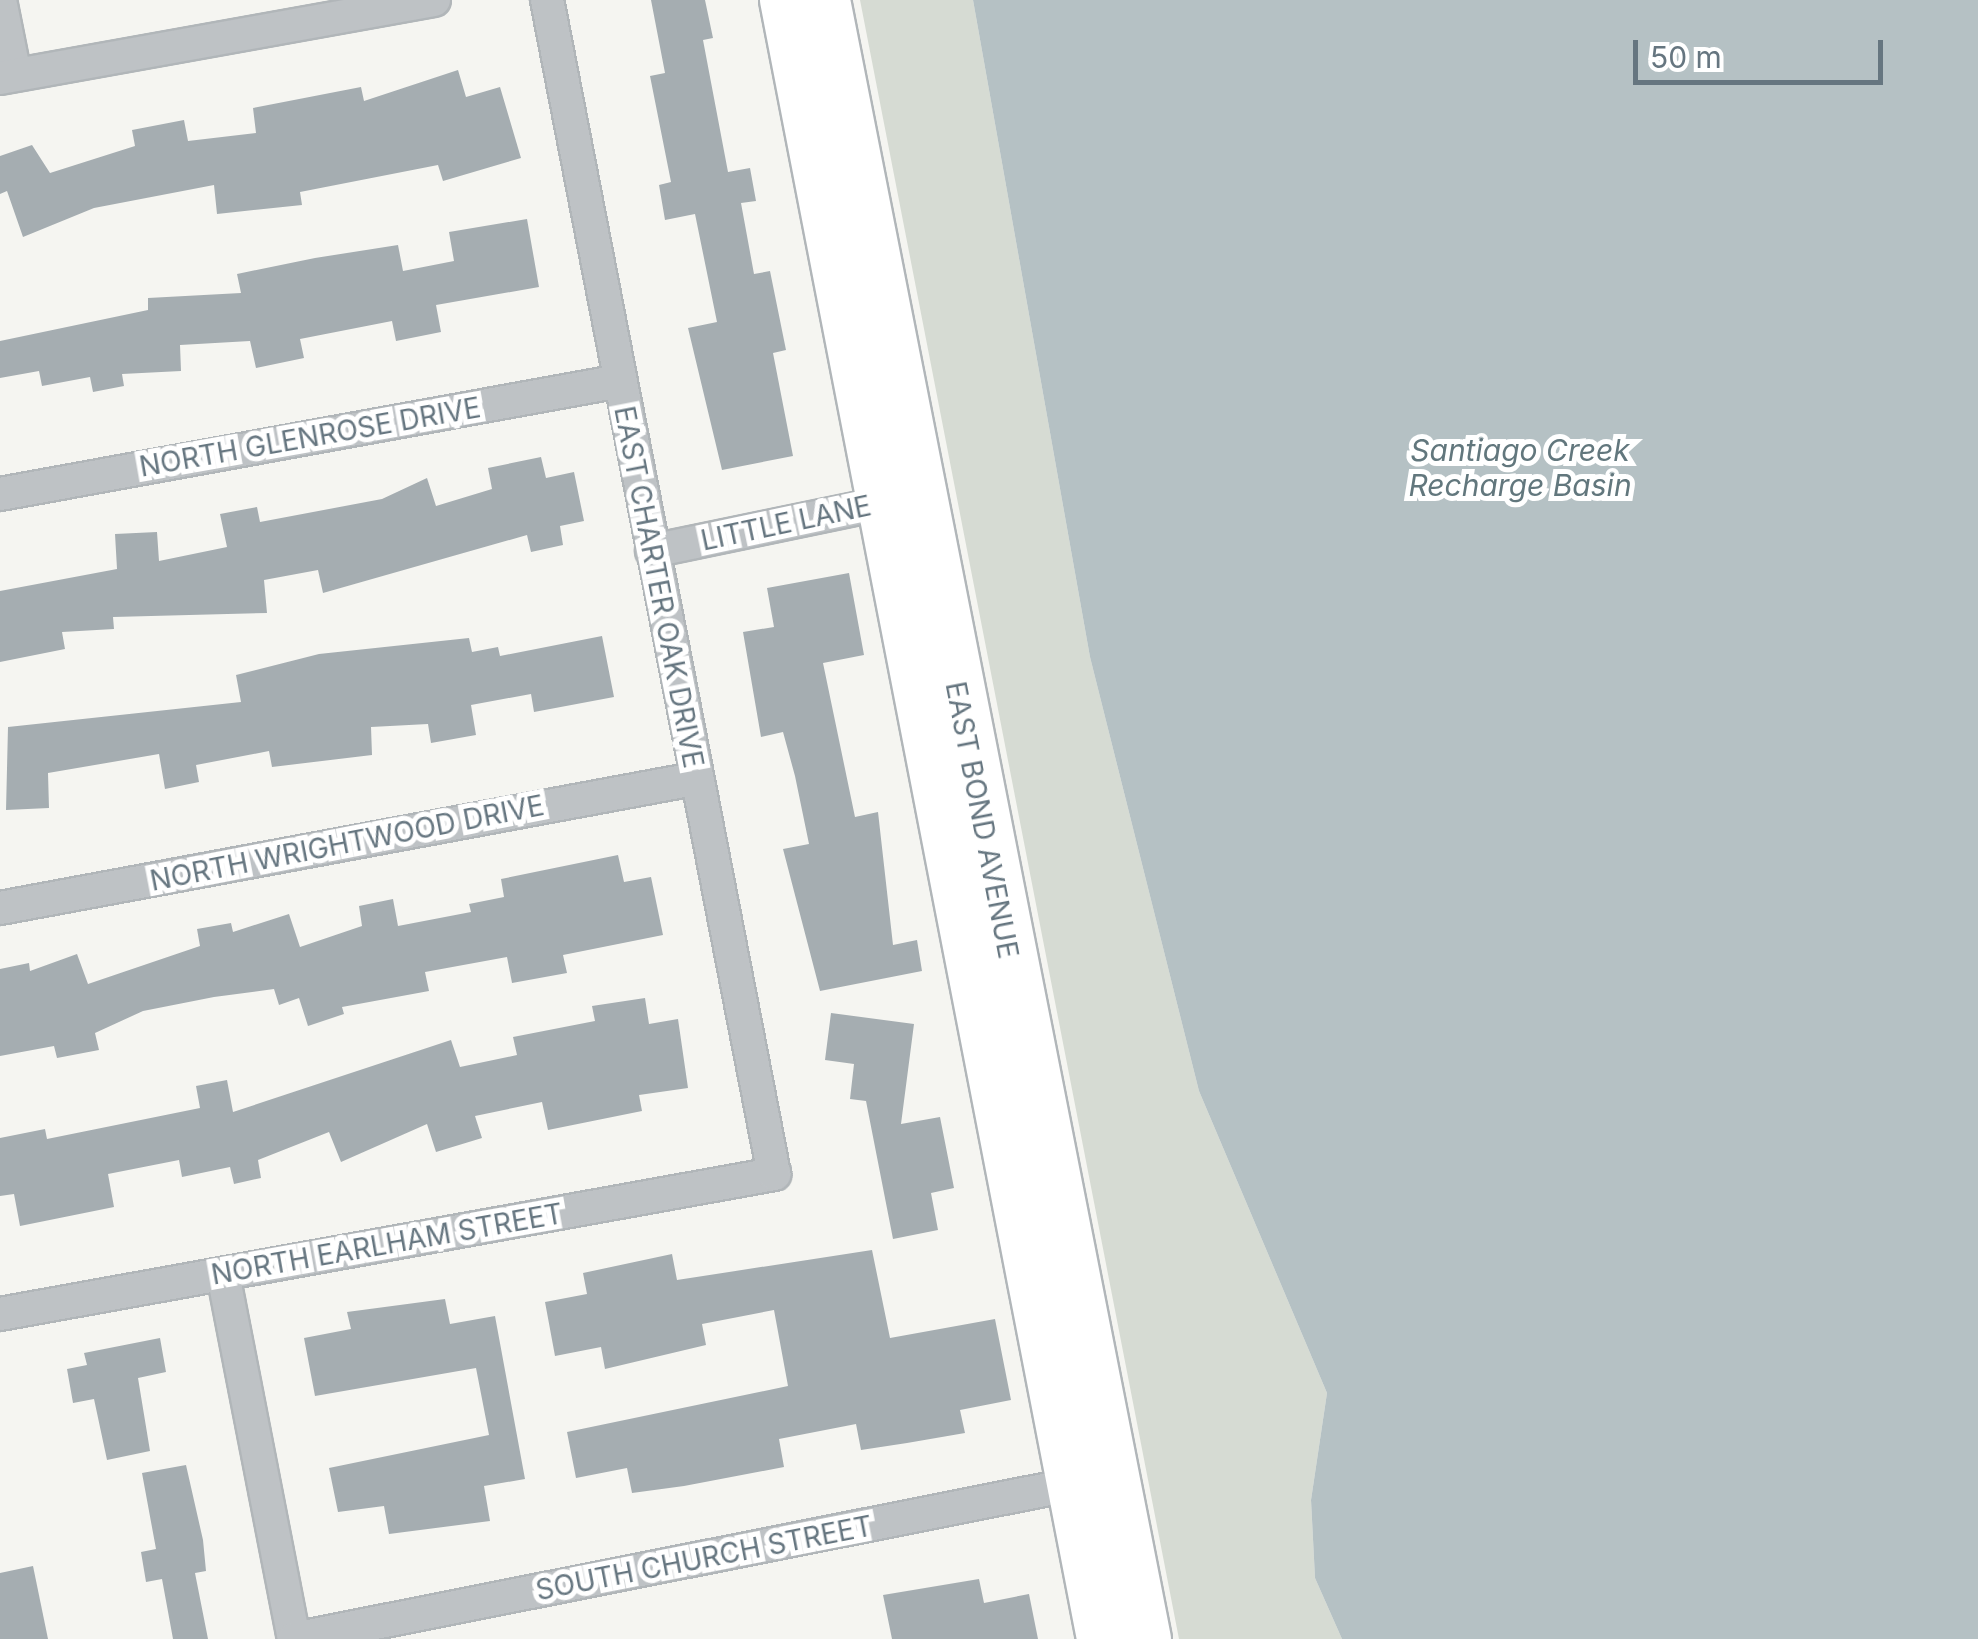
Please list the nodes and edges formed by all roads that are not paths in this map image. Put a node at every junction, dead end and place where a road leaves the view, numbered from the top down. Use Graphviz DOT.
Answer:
graph roads {
  1 [pos="0,0"];
  2 [pos="434,0"];
  3 [pos="547,0"];
  4 [pos="784,0"];
  5 [pos="826,0"];
  6 [pos="7,76"];
  7 [pos="620,380"];
  8 [pos="0,494"];
  9 [pos="901,500"];
  10 [pos="652,550"];
  11 [pos="694,779"];
  12 [pos="0,908"];
  13 [pos="774,1174"];
  14 [pos="223,1274"];
  15 [pos="0,1314"];
  16 [pos="1092,1481"];
  17 [pos="294,1639"];
  18 [pos="1101,1639"];
  19 [pos="1147,1639"];
  1 -- 6 [label="street"];
  2 -- 6 [label="street"];
  3 -- 7 [label="street, EAST CHARTER OAK DRIVE"];
  4 -- 9 [label="street, EAST BOND AVENUE"];
  5 -- 9 [label="street, EAST BOND AVENUE"];
  7 -- 8 [label="street, NORTH GLENROSE DRIVE"];
  7 -- 10 [label="street, EAST CHARTER OAK DRIVE"];
  9 -- 10 [label="street, LITTLE LANE"];
  9 -- 16 [label="street, EAST BOND AVENUE"];
  10 -- 11 [label="street, EAST CHARTER OAK DRIVE"];
  11 -- 12 [label="street, NORTH WRIGHTWOOD DRIVE"];
  11 -- 13 [label="street, EAST CHARTER OAK DRIVE"];
  13 -- 14 [label="street, NORTH EARLHAM STREET"];
  14 -- 15 [label="street, NORTH EARLHAM STREET"];
  14 -- 17 [label="street"];
  16 -- 17 [label="street, SOUTH CHURCH STREET"];
  16 -- 18 [label="street, EAST BOND AVENUE"];
  16 -- 19 [label="street, EAST BOND AVENUE"];
}
